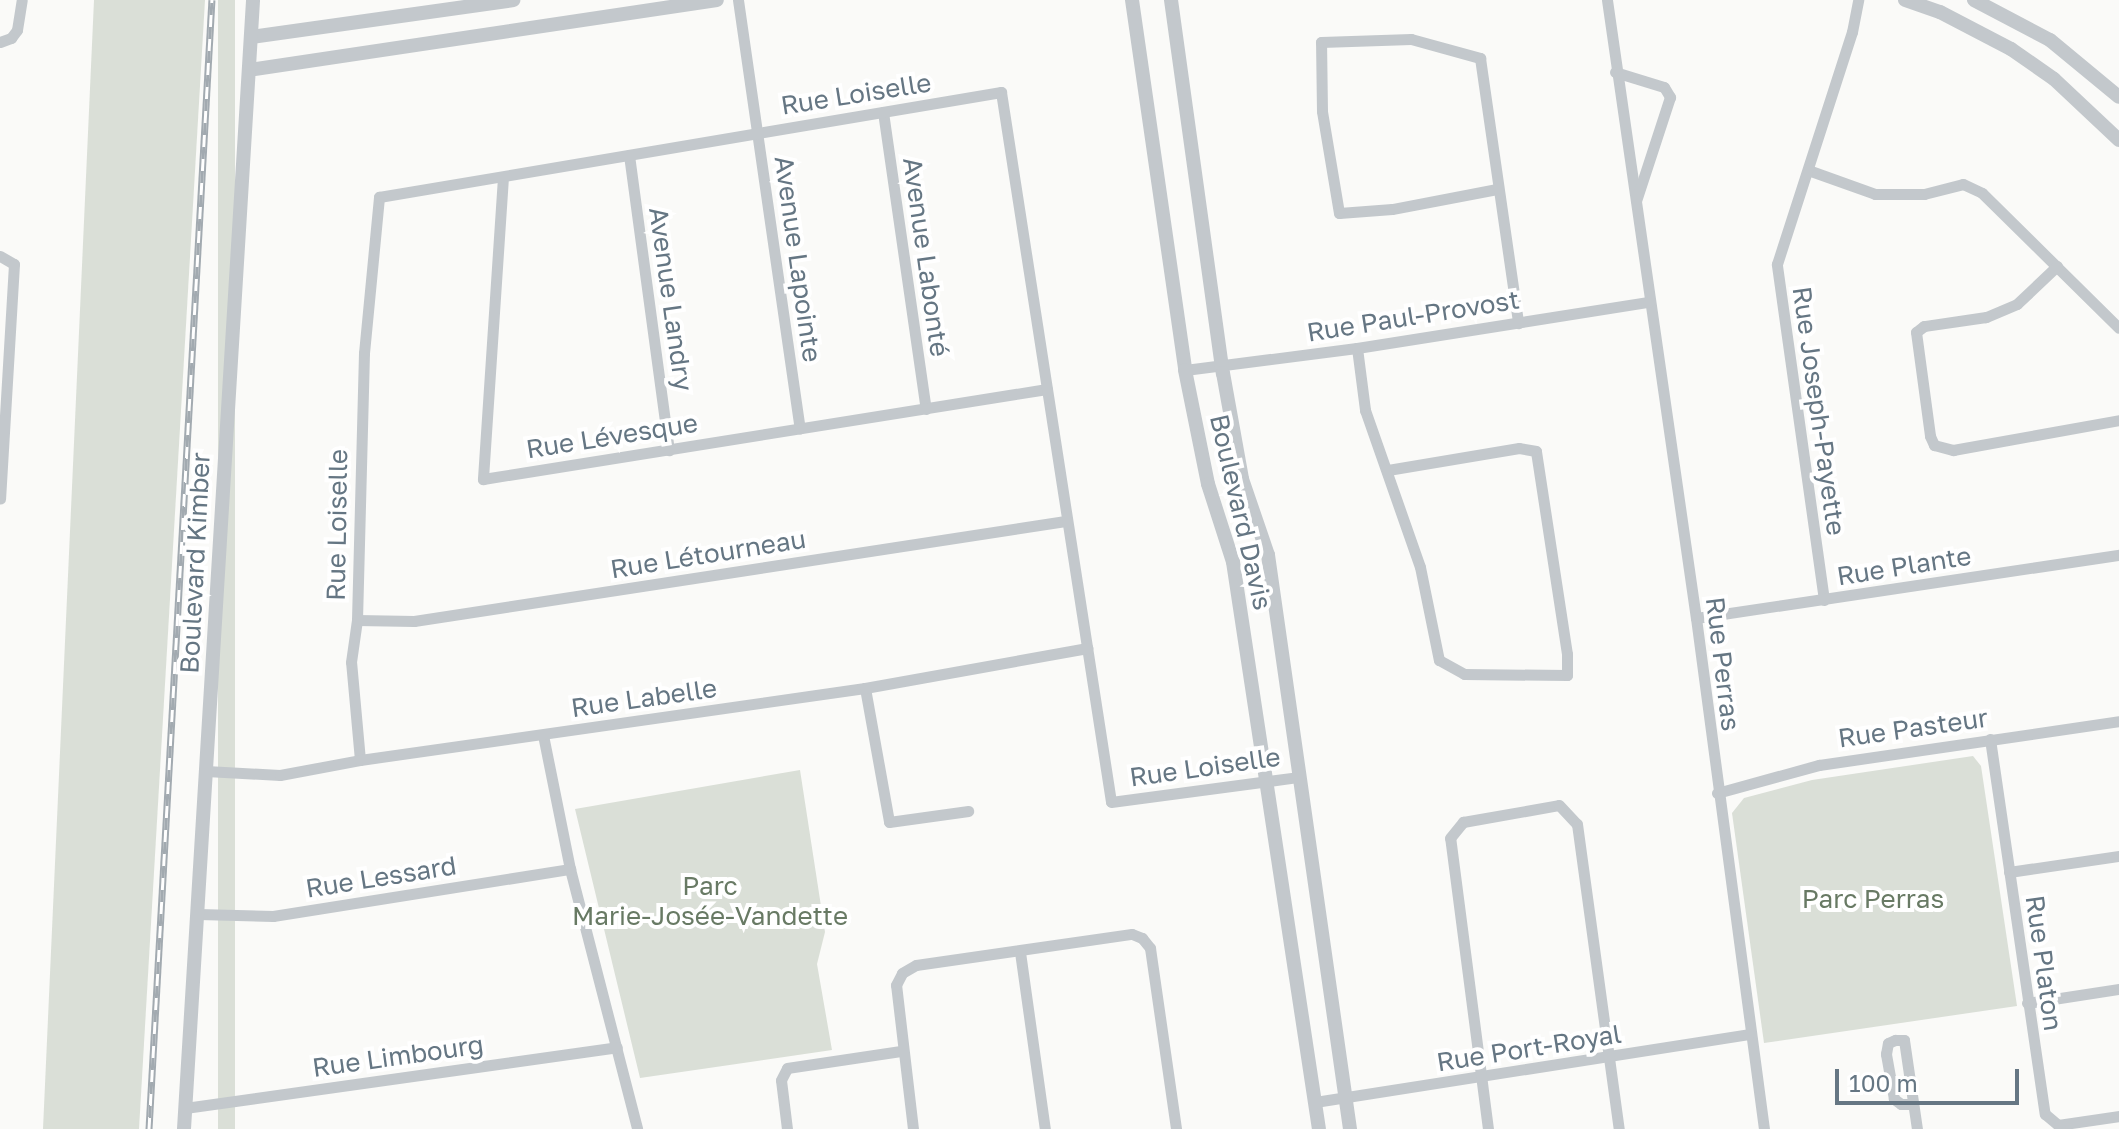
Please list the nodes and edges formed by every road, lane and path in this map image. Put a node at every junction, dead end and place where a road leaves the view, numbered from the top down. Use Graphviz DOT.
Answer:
graph roads {
  1 [pos="22,0"];
  2 [pos="253,0"];
  3 [pos="513,0"];
  4 [pos="717,0"];
  5 [pos="738,0"];
  6 [pos="1132,0"];
  7 [pos="1171,0"];
  8 [pos="1607,0"];
  9 [pos="1858,0"];
  10 [pos="1905,0"];
  11 [pos="1974,0"];
  12 [pos="251,37"];
  13 [pos="0,42"];
  14 [pos="249,70"];
  15 [pos="1615,72"];
  16 [pos="2119,97"];
  17 [pos="883,112"];
  18 [pos="757,132"];
  19 [pos="2119,140"];
  20 [pos="629,155"];
  21 [pos="1808,170"];
  22 [pos="503,177"];
  23 [pos="1497,189"];
  24 [pos="1635,205"];
  25 [pos="0,256"];
  26 [pos="2057,266"];
  27 [pos="1648,302"];
  28 [pos="1518,323"];
  29 [pos="2119,328"];
  30 [pos="1357,348"];
  31 [pos="1222,365"];
  32 [pos="1185,370"];
  33 [pos="1047,389"];
  34 [pos="926,409"];
  35 [pos="2119,420"];
  36 [pos="800,429"];
  37 [pos="669,450"];
  38 [pos="1388,470"];
  39 [pos="0,499"];
  40 [pos="1065,521"];
  41 [pos="2119,555"];
  42 [pos="1824,600"];
  43 [pos="1696,618"];
  44 [pos="357,620"];
  45 [pos="1087,648"];
  46 [pos="865,688"];
  47 [pos="2119,721"];
  48 [pos="543,735"];
  49 [pos="1990,739"];
  50 [pos="360,760"];
  51 [pos="206,771"];
  52 [pos="1299,777"];
  53 [pos="1267,782"];
  54 [pos="1717,793"];
  55 [pos="968,811"];
  56 [pos="2119,856"];
  57 [pos="570,869"];
  58 [pos="2009,872"];
  59 [pos="198,914"];
  60 [pos="1020,952"];
  61 [pos="2119,989"];
  62 [pos="2027,1003"];
  63 [pos="1749,1034"];
  64 [pos="617,1047"];
  65 [pos="901,1051"];
  66 [pos="1611,1058"];
  67 [pos="1481,1078"];
  68 [pos="1345,1097"];
  69 [pos="1315,1102"];
  70 [pos="1912,1104"];
  71 [pos="185,1108"];
  72 [pos="2119,1116"];
  73 [pos="184,1129"];
  74 [pos="637,1129"];
  75 [pos="787,1129"];
  76 [pos="913,1129"];
  77 [pos="1045,1129"];
  78 [pos="1176,1129"];
  79 [pos="1319,1129"];
  80 [pos="1350,1129"];
  81 [pos="1488,1129"];
  82 [pos="1619,1129"];
  83 [pos="1764,1129"];
  84 [pos="1917,1129"];
  1 -- 13 [label="street"];
  2 -- 12 [label="street, Boulevard Kimber"];
  3 -- 12 [label="street"];
  4 -- 14 [label="street"];
  5 -- 18 [label="street, Avenue Lapointe"];
  6 -- 32 [label="street, Boulevard Davis"];
  7 -- 31 [label="street, Boulevard Davis"];
  8 -- 15 [label="street, Rue Perras"];
  9 -- 21 [label="street, Rue Joseph-Payette"];
  10 -- 19 [label="street"];
  11 -- 16 [label="street"];
  12 -- 14 [label="street, Boulevard Kimber"];
  14 -- 51 [label="street, Boulevard Kimber"];
  15 -- 24 [label="street, Rue Perras"];
  15 -- 24 [label="street, Rue Perras"];
  17 -- 18 [label="street, Rue Loiselle"];
  17 -- 33 [label="street, Rue Loiselle"];
  17 -- 34 [label="street, Avenue Labonté"];
  18 -- 20 [label="street, Rue Loiselle"];
  18 -- 36 [label="street, Avenue Lapointe"];
  20 -- 22 [label="street, Rue Loiselle"];
  20 -- 37 [label="street, Avenue Landry"];
  21 -- 26 [label="street"];
  21 -- 42 [label="street, Rue Joseph-Payette"];
  22 -- 37 [label="street, Rue Lévesque"];
  22 -- 44 [label="street, Rue Loiselle"];
  23 -- 23 [label="street"];
  23 -- 28 [label="street"];
  24 -- 27 [label="street, Rue Perras"];
  25 -- 39 [label="street"];
  26 -- 29 [label="street"];
  26 -- 35 [label="street"];
  27 -- 28 [label="street, Rue Paul-Provost"];
  27 -- 43 [label="street, Rue Perras"];
  28 -- 30 [label="street, Rue Paul-Provost"];
  30 -- 31 [label="street, Rue Paul-Provost"];
  30 -- 38 [label="street"];
  31 -- 32 [label="street, Rue Paul-Provost"];
  31 -- 52 [label="street, Boulevard Davis"];
  32 -- 53 [label="street, Boulevard Davis"];
  33 -- 34 [label="street, Rue Lévesque"];
  33 -- 40 [label="street, Rue Loiselle"];
  34 -- 36 [label="street, Rue Lévesque"];
  36 -- 37 [label="street, Rue Lévesque"];
  38 -- 38 [label="street"];
  40 -- 44 [label="street, Rue Létourneau"];
  40 -- 45 [label="street, Rue Loiselle"];
  41 -- 42 [label="street, Rue Plante"];
  42 -- 43 [label="street, Rue Plante"];
  43 -- 54 [label="street, Rue Perras"];
  44 -- 50 [label="street, Rue Loiselle"];
  45 -- 46 [label="street, Rue Labelle"];
  45 -- 53 [label="street, Rue Loiselle"];
  46 -- 48 [label="street, Rue Labelle"];
  46 -- 55 [label="street"];
  47 -- 49 [label="street, Rue Pasteur"];
  48 -- 50 [label="street, Rue Labelle"];
  48 -- 57 [label="street"];
  49 -- 54 [label="street, Rue Pasteur"];
  49 -- 58 [label="street, Rue Platon"];
  50 -- 51 [label="street, Rue Labelle"];
  51 -- 59 [label="street, Boulevard Kimber"];
  52 -- 53 [label="street, Rue Loiselle"];
  52 -- 68 [label="street, Boulevard Davis"];
  53 -- 69 [label="street, Boulevard Davis"];
  54 -- 63 [label="street, Rue Perras"];
  56 -- 58 [label="street"];
  57 -- 59 [label="street, Rue Lessard"];
  57 -- 64 [label="street"];
  58 -- 62 [label="street, Rue Platon"];
  59 -- 71 [label="street, Boulevard Kimber"];
  60 -- 65 [label="street"];
  60 -- 77 [label="street"];
  60 -- 78 [label="street"];
  61 -- 62 [label="street"];
  62 -- 72 [label="street, Rue Platon"];
  63 -- 66 [label="street, Rue Port-Royal"];
  63 -- 83 [label="street, Rue Perras"];
  64 -- 71 [label="street, Rue Limbourg"];
  64 -- 74 [label="street"];
  65 -- 75 [label="street"];
  65 -- 76 [label="street"];
  66 -- 67 [label="street, Rue Port-Royal"];
  66 -- 67 [label="street"];
  66 -- 82 [label="street"];
  67 -- 68 [label="street, Rue Port-Royal"];
  67 -- 81 [label="street"];
  68 -- 69 [label="street, Rue Port-Royal"];
  68 -- 80 [label="street, Boulevard Davis"];
  69 -- 79 [label="street, Boulevard Davis"];
  70 -- 70 [label="street"];
  70 -- 84 [label="street"];
  71 -- 73 [label="street, Boulevard Kimber"];
}
